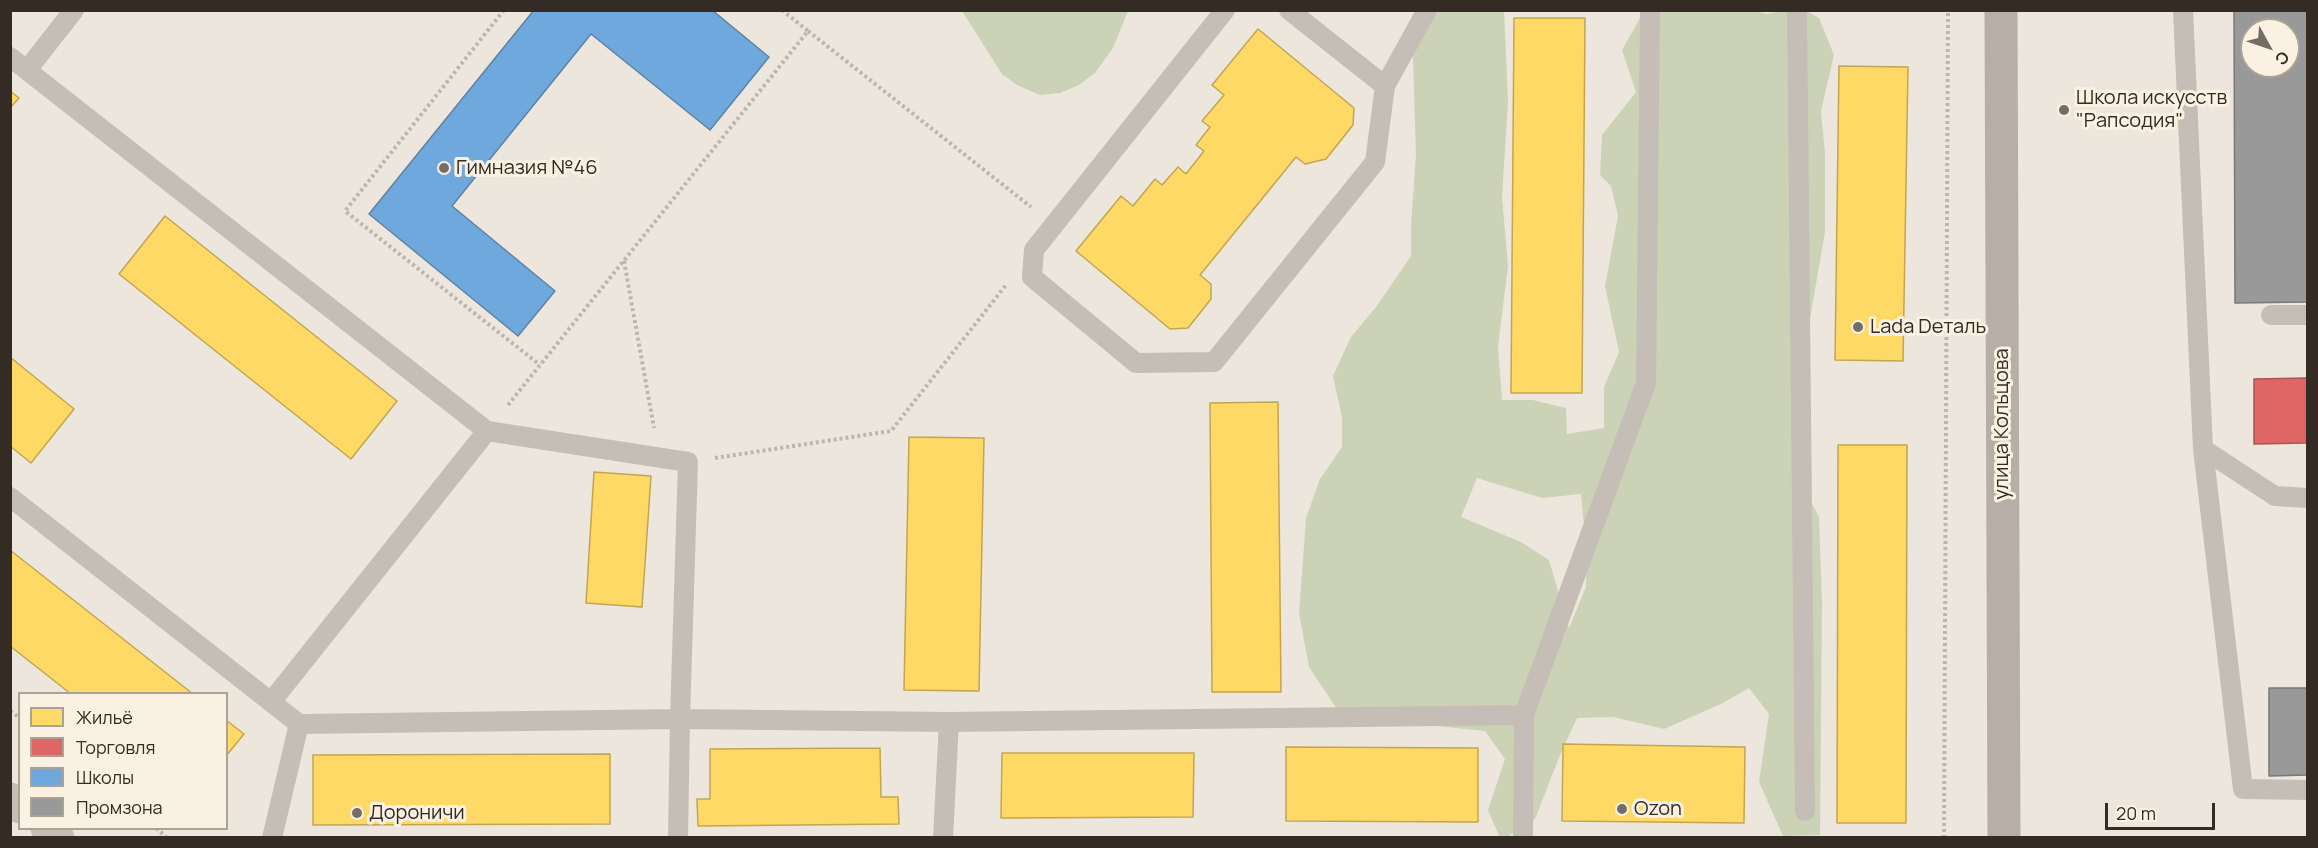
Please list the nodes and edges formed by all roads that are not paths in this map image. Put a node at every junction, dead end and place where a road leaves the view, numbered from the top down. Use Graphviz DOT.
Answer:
graph roads {
  1 [pos="74,10"];
  2 [pos="1225,10"];
  3 [pos="1289,10"];
  4 [pos="1427,10"];
  5 [pos="1650,10"];
  6 [pos="1797,10"];
  7 [pos="2001,10"];
  8 [pos="2183,10"];
  9 [pos="10,57"];
  10 [pos="27,70"];
  11 [pos="1385,86"];
  12 [pos="2271,315"];
  13 [pos="2307,315"];
  14 [pos="487,431"];
  15 [pos="2203,449"];
  16 [pos="10,497"];
  17 [pos="2307,498"];
  18 [pos="271,702"];
  19 [pos="1524,714"];
  20 [pos="680,719"];
  21 [pos="949,722"];
  22 [pos="299,724"];
  23 [pos="2307,790"];
  24 [pos="1805,812"];
  25 [pos="272,837"];
  26 [pos="678,837"];
  27 [pos="943,837"];
  28 [pos="1523,837"];
  29 [pos="2004,837"];
  1 -- 10 [label="lane"];
  2 -- 11 [label="lane"];
  3 -- 11 [label="lane"];
  4 -- 11 [label="lane"];
  5 -- 19 [label="lane"];
  6 -- 24 [label="lane"];
  7 -- 29 [label="main road, улица Кольцова"];
  8 -- 15 [label="lane"];
  9 -- 10 [label="lane"];
  10 -- 14 [label="lane"];
  12 -- 13 [label="lane"];
  14 -- 18 [label="lane"];
  14 -- 20 [label="lane"];
  15 -- 17 [label="lane"];
  15 -- 23 [label="lane"];
  16 -- 18 [label="lane"];
  18 -- 22 [label="lane"];
  19 -- 21 [label="lane"];
  19 -- 28 [label="lane"];
  20 -- 21 [label="lane"];
  20 -- 22 [label="lane"];
  20 -- 26 [label="lane"];
  21 -- 27 [label="lane"];
  22 -- 25 [label="lane"];
}
